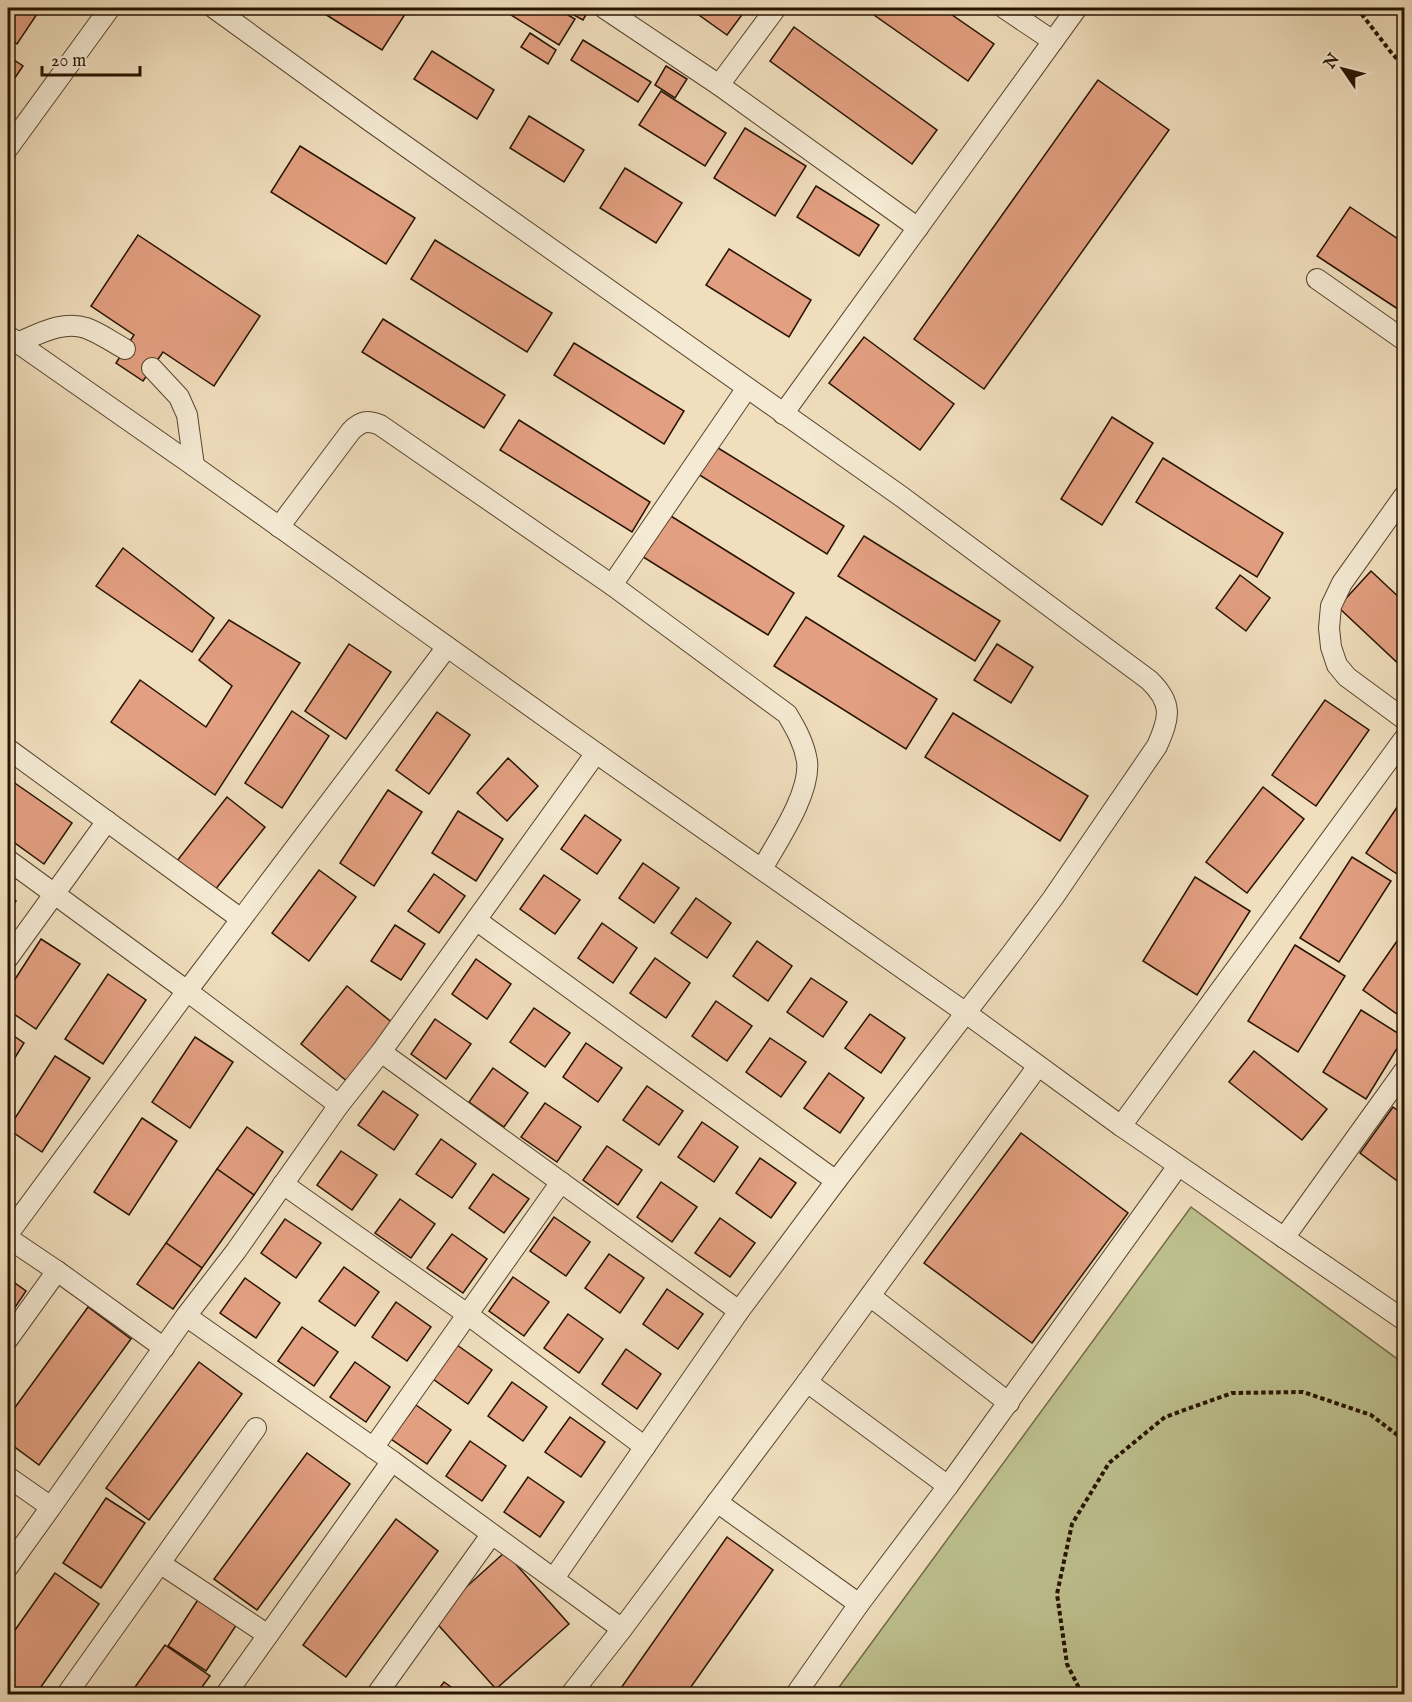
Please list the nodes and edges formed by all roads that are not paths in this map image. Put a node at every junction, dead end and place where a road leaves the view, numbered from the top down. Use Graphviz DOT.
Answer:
graph roads {
  1 [pos="110,8"];
  2 [pos="214,8"];
  3 [pos="604,8"];
  4 [pos="776,8"];
  5 [pos="1004,8"];
  6 [pos="1077,8"];
  7 [pos="1053,41"];
  8 [pos="719,85"];
  9 [pos="8,148"];
  10 [pos="918,228"];
  11 [pos="1317,279"];
  12 [pos="12,340"];
  13 [pos="1404,340"];
  14 [pos="125,349"];
  15 [pos="152,368"];
  16 [pos="747,388"];
  17 [pos="783,414"];
  18 [pos="194,466"];
  19 [pos="1404,496"];
  20 [pos="279,526"];
  21 [pos="612,585"];
  22 [pos="447,646"];
  23 [pos="1404,719"];
  24 [pos="1404,739"];
  25 [pos="8,750"];
  26 [pos="596,753"];
  27 [pos="108,821"];
  28 [pos="8,860"];
  29 [pos="762,869"];
  30 [pos="54,894"];
  31 [pos="241,920"];
  32 [pos="476,920"];
  33 [pos="8,958"];
  34 [pos="187,991"];
  35 [pos="966,1013"];
  36 [pos="381,1052"];
  37 [pos="1038,1066"];
  38 [pos="1404,1071"];
  39 [pos="339,1105"];
  40 [pos="1121,1126"];
  41 [pos="1178,1166"];
  42 [pos="836,1180"];
  43 [pos="561,1182"];
  44 [pos="283,1184"];
  45 [pos="8,1236"];
  46 [pos="1284,1238"];
  47 [pos="57,1271"];
  48 [pos="870,1296"];
  49 [pos="740,1311"];
  50 [pos="467,1314"];
  51 [pos="186,1316"];
  52 [pos="1404,1320"];
  53 [pos="8,1339"];
  54 [pos="164,1348"];
  55 [pos="807,1382"];
  56 [pos="1009,1403"];
  57 [pos="256,1428"];
  58 [pos="645,1446"];
  59 [pos="373,1448"];
  60 [pos="392,1461"];
  61 [pos="8,1477"];
  62 [pos="948,1486"];
  63 [pos="717,1502"];
  64 [pos="51,1507"];
  65 [pos="491,1534"];
  66 [pos="161,1564"];
  67 [pos="8,1567"];
  68 [pos="554,1578"];
  69 [pos="859,1604"];
  70 [pos="622,1629"];
  71 [pos="268,1635"];
  72 [pos="67,1695"];
  73 [pos="226,1695"];
  74 [pos="377,1695"];
  75 [pos="572,1695"];
  76 [pos="796,1695"];
  1 -- 9 [label="lane"];
  2 -- 16 [label="lane"];
  3 -- 8 [label="lane"];
  4 -- 8 [label="lane"];
  5 -- 7 [label="lane"];
  6 -- 7 [label="lane"];
  7 -- 10 [label="lane"];
  8 -- 10 [label="lane"];
  10 -- 17 [label="lane"];
  11 -- 13 [label="lane"];
  12 -- 14 [label="lane"];
  12 -- 18 [label="lane"];
  15 -- 18 [label="lane"];
  16 -- 17 [label="lane"];
  16 -- 21 [label="lane"];
  17 -- 35 [label="lane"];
  18 -- 20 [label="lane"];
  19 -- 23 [label="lane"];
  20 -- 21 [label="lane"];
  20 -- 22 [label="lane"];
  21 -- 29 [label="lane"];
  22 -- 26 [label="lane"];
  22 -- 31 [label="lane"];
  24 -- 40 [label="lane"];
  25 -- 27 [label="lane"];
  26 -- 29 [label="lane"];
  26 -- 32 [label="lane"];
  27 -- 30 [label="lane"];
  27 -- 31 [label="lane"];
  28 -- 30 [label="lane"];
  29 -- 35 [label="lane"];
  30 -- 33 [label="lane"];
  30 -- 34 [label="lane"];
  31 -- 34 [label="lane"];
  32 -- 36 [label="lane"];
  32 -- 42 [label="lane"];
  34 -- 39 [label="lane"];
  34 -- 45 [label="lane"];
  35 -- 37 [label="lane"];
  35 -- 42 [label="lane"];
  36 -- 39 [label="lane"];
  36 -- 43 [label="lane"];
  37 -- 40 [label="lane"];
  37 -- 48 [label="lane"];
  38 -- 46 [label="lane"];
  39 -- 44 [label="lane"];
  40 -- 41 [label="lane"];
  41 -- 46 [label="lane"];
  41 -- 56 [label="lane"];
  42 -- 49 [label="lane"];
  43 -- 49 [label="lane"];
  43 -- 50 [label="lane"];
  44 -- 50 [label="lane"];
  44 -- 51 [label="lane"];
  45 -- 47 [label="lane"];
  46 -- 52 [label="lane"];
  47 -- 53 [label="lane"];
  47 -- 54 [label="lane"];
  48 -- 55 [label="lane"];
  48 -- 56 [label="lane"];
  49 -- 58 [label="lane"];
  50 -- 58 [label="lane"];
  50 -- 59 [label="lane"];
  51 -- 54 [label="lane"];
  51 -- 59 [label="lane"];
  54 -- 64 [label="lane"];
  55 -- 62 [label="lane"];
  55 -- 63 [label="lane"];
  56 -- 62 [label="lane"];
  57 -- 66 [label="lane"];
  58 -- 68 [label="lane"];
  59 -- 60 [label="lane"];
  60 -- 65 [label="lane"];
  60 -- 71 [label="lane"];
  61 -- 64 [label="lane"];
  62 -- 69 [label="lane"];
  63 -- 69 [label="lane"];
  63 -- 70 [label="lane"];
  64 -- 67 [label="lane"];
  65 -- 68 [label="lane"];
  65 -- 74 [label="lane"];
  66 -- 71 [label="lane"];
  66 -- 72 [label="lane"];
  68 -- 70 [label="lane"];
  69 -- 76 [label="lane"];
  70 -- 75 [label="lane"];
  71 -- 73 [label="lane"];
}
